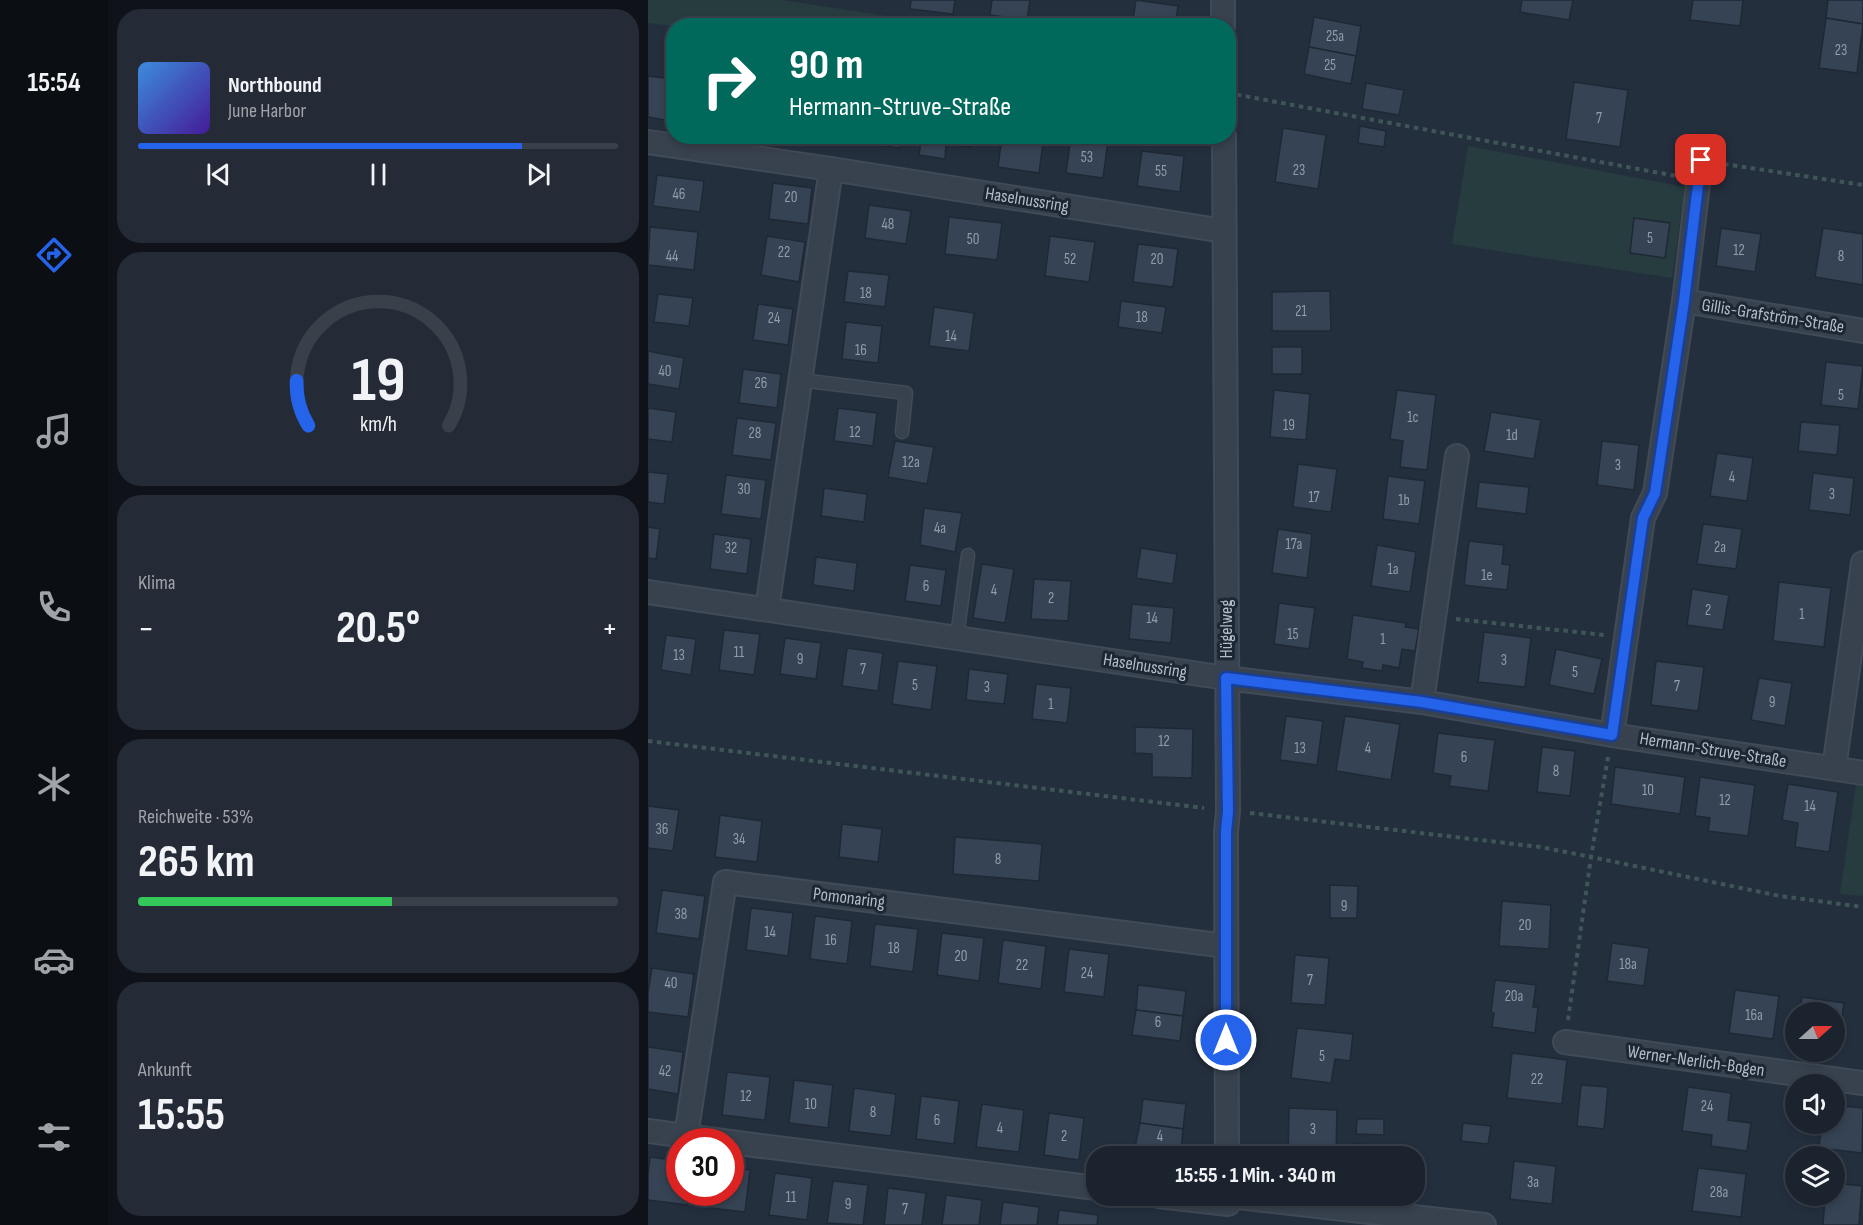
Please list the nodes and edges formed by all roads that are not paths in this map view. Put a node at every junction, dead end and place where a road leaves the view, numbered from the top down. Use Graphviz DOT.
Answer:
graph roads {
  1 [pos="1222,0"];
  2 [pos="1223,18"];
  3 [pos="648,142"];
  4 [pos="1224,144"];
  5 [pos="831,169"];
  6 [pos="1699,170"];
  7 [pos="1224,231"];
  8 [pos="1684,301"];
  9 [pos="1863,331"];
  10 [pos="800,380"];
  11 [pos="902,432"];
  12 [pos="1457,456"];
  13 [pos="968,555"];
  14 [pos="1863,563"];
  15 [pos="648,592"];
  16 [pos="767,609"];
  17 [pos="957,637"];
  18 [pos="1226,678"];
  19 [pos="1422,702"];
  20 [pos="1612,735"];
  21 [pos="1834,768"];
  22 [pos="1863,773"];
  23 [pos="1226,946"];
  24 [pos="1565,1042"];
  25 [pos="1863,1083"];
  26 [pos="687,1128"];
  27 [pos="648,1131"];
  28 [pos="666,1133"];
  29 [pos="744,1144"];
  30 [pos="1227,1146"];
  31 [pos="1086,1187"];
  32 [pos="1241,1206"];
  33 [pos="1484,1225"];
  1 -- 2 [label="street"];
  3 -- 5 [label="street, Haselnussring"];
  4 -- 7 [label="street, Hügelweg"];
  5 -- 7 [label="street, Haselnussring"];
  5 -- 10 [label="street"];
  6 -- 8 [label="street"];
  7 -- 18 [label="street, Hügelweg"];
  8 -- 9 [label="street, Gillis-Grafström-Straße"];
  8 -- 20 [label="street"];
  10 -- 11 [label="lane"];
  10 -- 16 [label="street"];
  12 -- 19 [label="street"];
  13 -- 17 [label="lane"];
  14 -- 21 [label="street"];
  15 -- 16 [label="street, Haselnussring"];
  16 -- 17 [label="street, Haselnussring"];
  17 -- 18 [label="street, Haselnussring"];
  18 -- 19 [label="street, Hermann-Struve-Straße"];
  18 -- 23 [label="street, Hügelweg"];
  19 -- 20 [label="street, Hermann-Struve-Straße"];
  20 -- 21 [label="street, Hermann-Struve-Straße"];
  21 -- 22 [label="street, Hermann-Struve-Straße"];
  23 -- 26 [label="street, Pomonaring"];
  23 -- 30 [label="street, Hügelweg"];
  24 -- 25 [label="street, Werner-Nerlich-Bogen"];
  27 -- 28 [label="street"];
  29 -- 31 [label="street"];
  32 -- 33 [label="street"];
}
